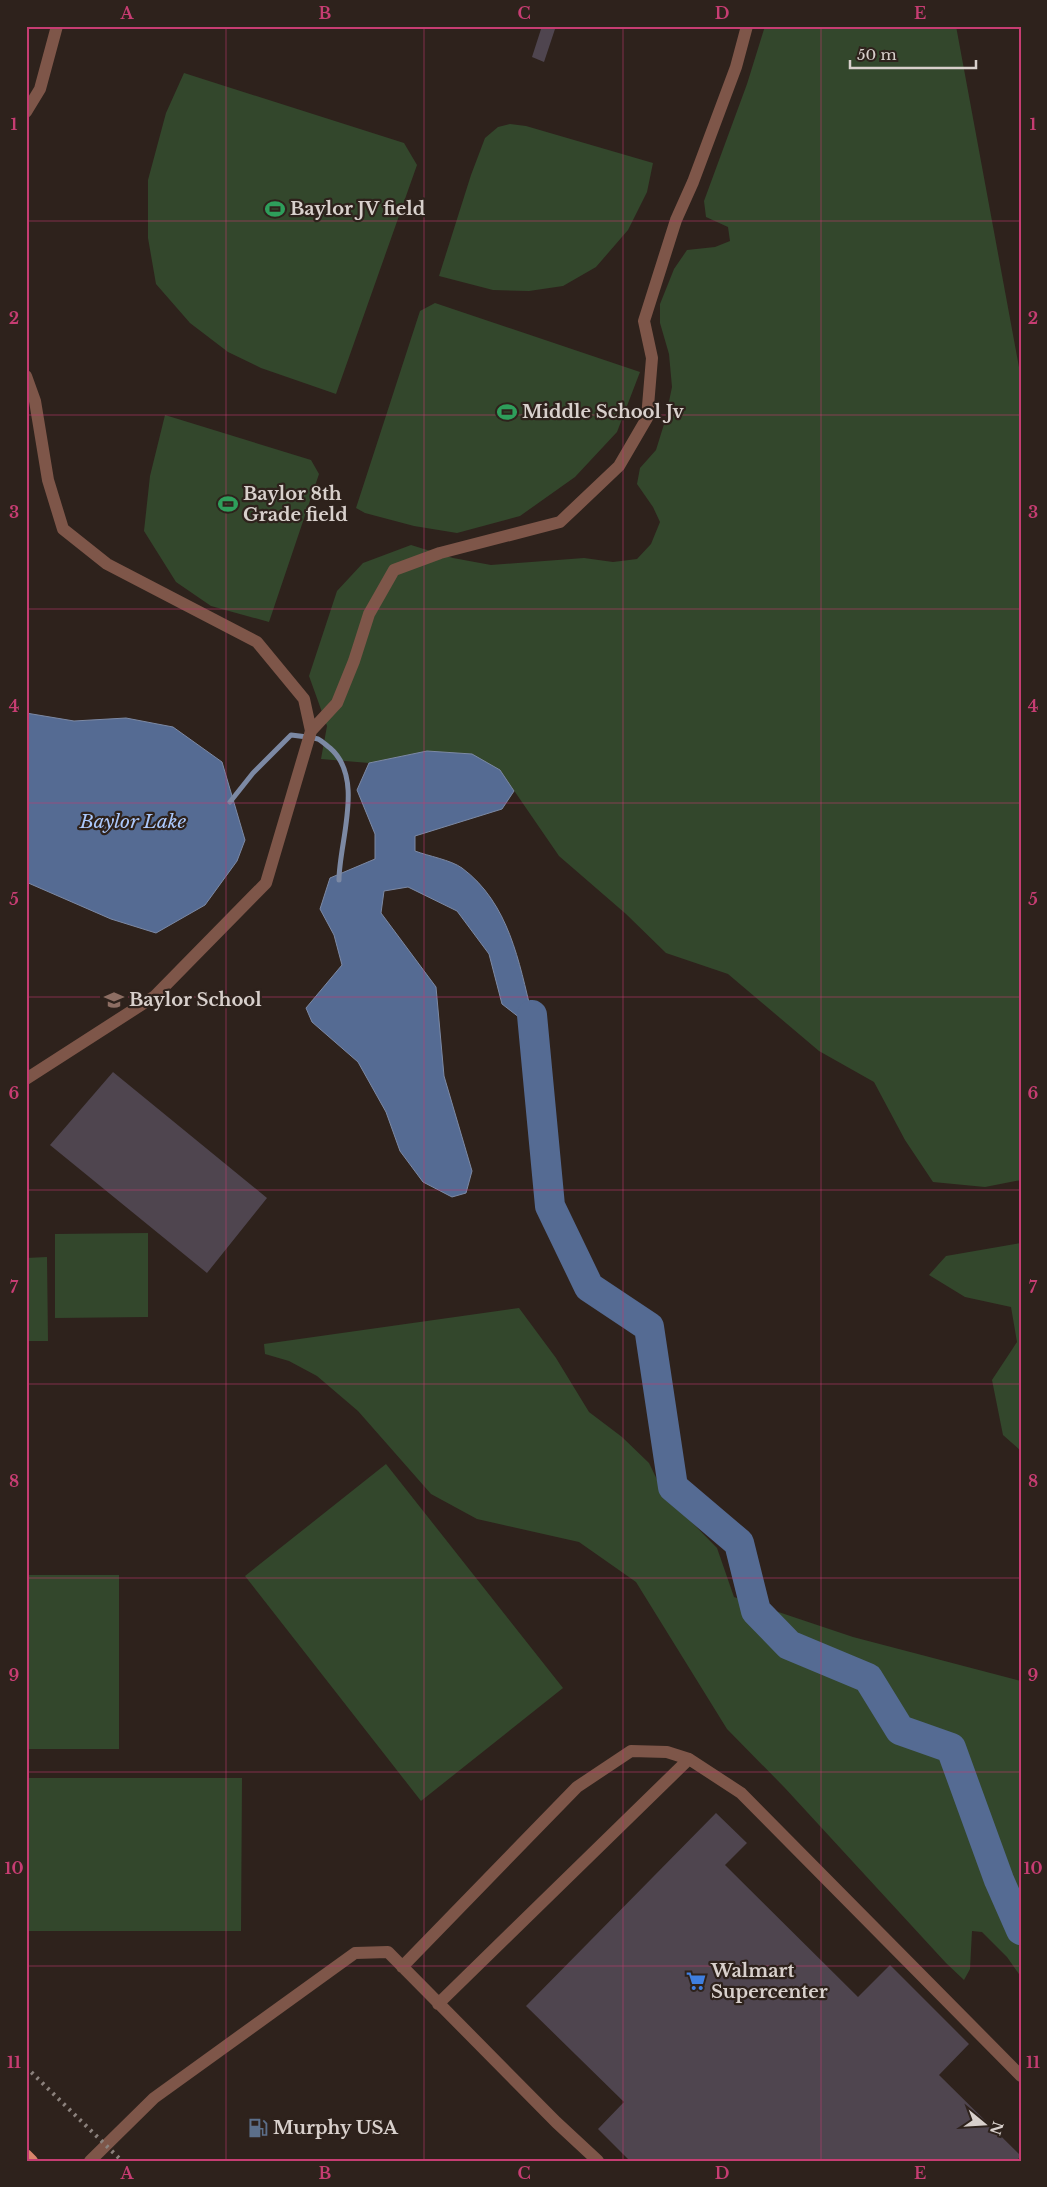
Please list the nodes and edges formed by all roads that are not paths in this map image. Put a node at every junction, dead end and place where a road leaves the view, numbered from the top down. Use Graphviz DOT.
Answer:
graph roads {
  1 [pos="57,26"];
  2 [pos="747,26"];
  3 [pos="26,112"];
  4 [pos="26,376"];
  5 [pos="311,731"];
  6 [pos="26,1079"];
  7 [pos="689,1760"];
  8 [pos="402,1967"];
  9 [pos="438,2004"];
  10 [pos="1021,2076"];
  11 [pos="26,2155"];
  12 [pos="32,2161"];
  13 [pos="90,2161"];
  14 [pos="598,2161"];
  1 -- 3 [label="lane"];
  2 -- 5 [label="lane"];
  4 -- 5 [label="lane"];
  5 -- 6 [label="lane"];
  7 -- 8 [label="lane"];
  7 -- 9 [label="lane"];
  7 -- 10 [label="lane"];
  8 -- 9 [label="lane"];
  8 -- 13 [label="lane"];
  9 -- 14 [label="lane"];
  11 -- 12 [label="main road"];
}
